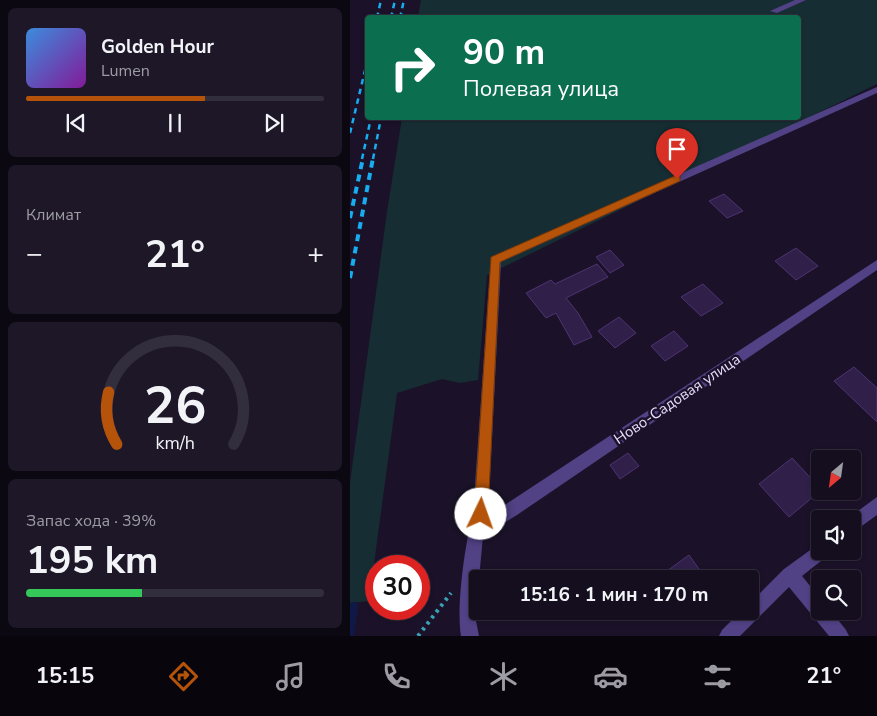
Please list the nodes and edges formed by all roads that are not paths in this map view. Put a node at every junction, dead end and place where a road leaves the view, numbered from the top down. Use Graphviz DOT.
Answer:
graph roads {
  1 [pos="802,0"];
  2 [pos="774,11"];
  3 [pos="877,90"];
  4 [pos="877,264"];
  5 [pos="877,505"];
  6 [pos="861,518"];
  7 [pos="476,532"];
  8 [pos="811,558"];
  9 [pos="790,575"];
  10 [pos="470,636"];
  11 [pos="728,636"];
  12 [pos="840,636"];
  1 -- 2 [label="street"];
  3 -- 7 [label="street"];
  4 -- 7 [label="street, Ново-Садовая улица"];
  5 -- 6 [label="street"];
  7 -- 10 [label="street"];
  8 -- 9 [label="street"];
  9 -- 11 [label="street"];
  9 -- 12 [label="street"];
}
